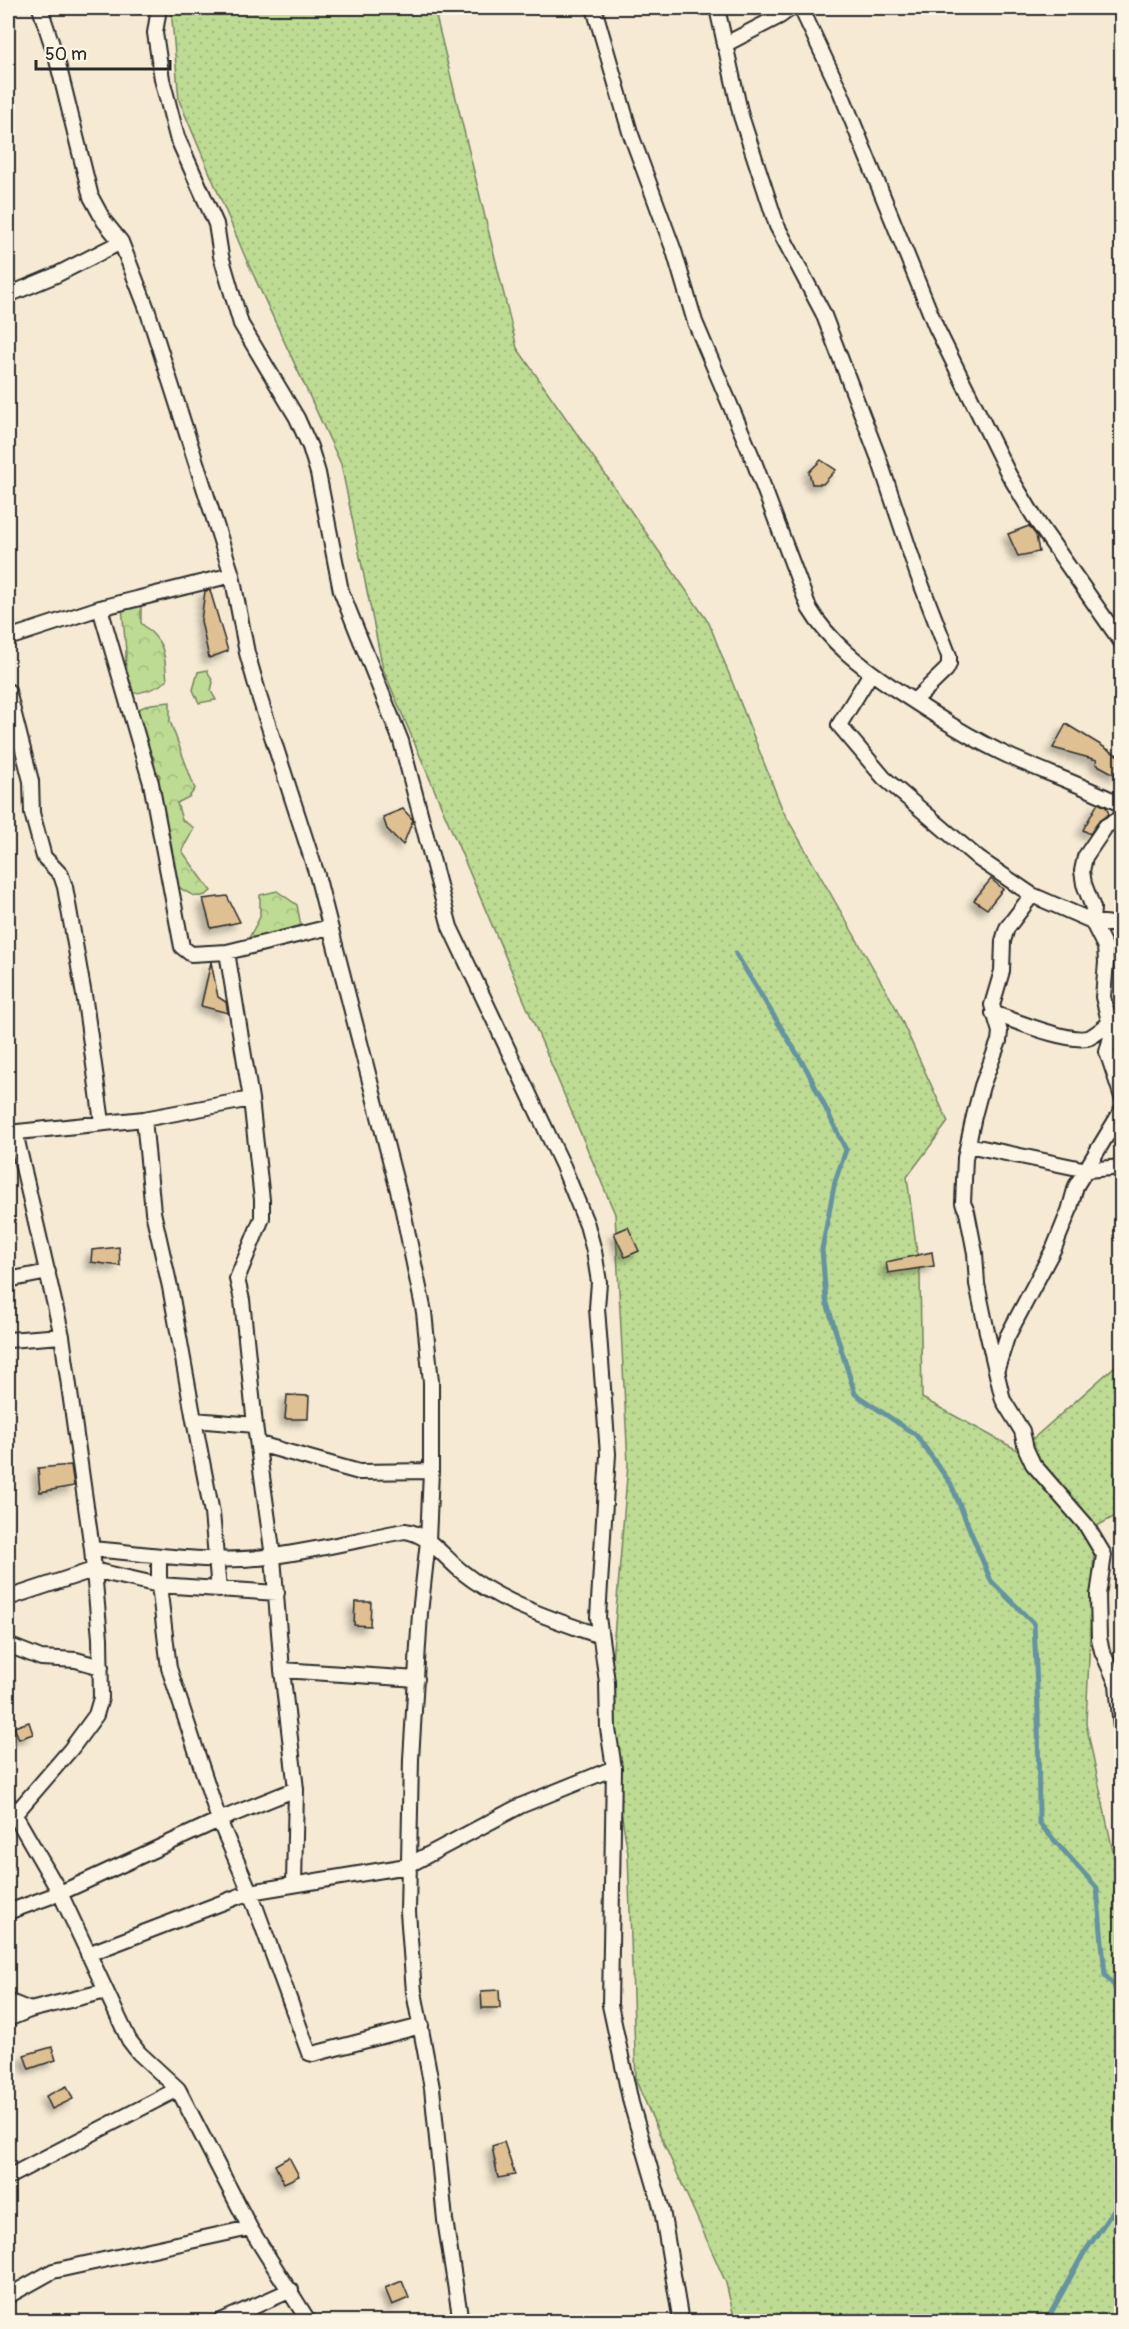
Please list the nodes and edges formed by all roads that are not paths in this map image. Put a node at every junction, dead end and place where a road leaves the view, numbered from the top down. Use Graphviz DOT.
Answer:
graph roads {
  1 [pos="40,8"];
  2 [pos="159,8"];
  3 [pos="594,8"];
  4 [pos="717,8"];
  5 [pos="791,8"];
  6 [pos="801,8"];
  7 [pos="724,45"];
  8 [pos="121,242"];
  9 [pos="8,295"];
  10 [pos="232,575"];
  11 [pos="100,608"];
  12 [pos="8,638"];
  13 [pos="1122,643"];
  14 [pos="871,673"];
  15 [pos="8,691"];
  16 [pos="914,701"];
  17 [pos="12,730"];
  18 [pos="1122,805"];
  19 [pos="1122,817"];
  20 [pos="1032,895"];
  21 [pos="1092,921"];
  22 [pos="1122,926"];
  23 [pos="330,927"];
  24 [pos="226,952"];
  25 [pos="993,1013"];
  26 [pos="1110,1023"];
  27 [pos="1115,1058"];
  28 [pos="1122,1097"];
  29 [pos="251,1099"];
  30 [pos="1122,1110"];
  31 [pos="144,1119"];
  32 [pos="102,1122"];
  33 [pos="11,1132"];
  34 [pos="968,1145"];
  35 [pos="1122,1167"];
  36 [pos="1087,1170"];
  37 [pos="48,1272"];
  38 [pos="8,1280"];
  39 [pos="62,1336"];
  40 [pos="8,1340"];
  41 [pos="997,1369"];
  42 [pos="194,1420"];
  43 [pos="255,1425"];
  44 [pos="259,1444"];
  45 [pos="431,1471"];
  46 [pos="428,1541"];
  47 [pos="92,1549"];
  48 [pos="159,1556"];
  49 [pos="273,1557"];
  50 [pos="215,1558"];
  51 [pos="93,1570"];
  52 [pos="159,1585"];
  53 [pos="219,1590"];
  54 [pos="277,1593"];
  55 [pos="8,1598"];
  56 [pos="600,1636"];
  57 [pos="8,1645"];
  58 [pos="101,1667"];
  59 [pos="282,1670"];
  60 [pos="417,1679"];
  61 [pos="1122,1740"];
  62 [pos="614,1768"];
  63 [pos="296,1790"];
  64 [pos="11,1808"];
  65 [pos="219,1820"];
  66 [pos="408,1866"];
  67 [pos="294,1883"];
  68 [pos="250,1892"];
  69 [pos="60,1893"];
  70 [pos="8,1912"];
  71 [pos="88,1954"];
  72 [pos="106,1991"];
  73 [pos="8,2001"];
  74 [pos="30,2010"];
  75 [pos="8,2019"];
  76 [pos="421,2026"];
  77 [pos="178,2089"];
  78 [pos="8,2177"];
  79 [pos="250,2228"];
  80 [pos="291,2290"];
  81 [pos="8,2296"];
  82 [pos="219,2322"];
  83 [pos="309,2322"];
  84 [pos="460,2322"];
  85 [pos="681,2322"];
  1 -- 8 [label="street"];
  2 -- 56 [label="street"];
  3 -- 14 [label="street"];
  4 -- 7 [label="street"];
  5 -- 7 [label="street"];
  6 -- 13 [label="street"];
  7 -- 16 [label="street"];
  8 -- 9 [label="street"];
  8 -- 10 [label="street"];
  10 -- 11 [label="street"];
  10 -- 23 [label="street"];
  11 -- 12 [label="street"];
  11 -- 24 [label="street"];
  14 -- 16 [label="street"];
  14 -- 20 [label="street"];
  15 -- 17 [label="street"];
  16 -- 18 [label="street"];
  17 -- 32 [label="street"];
  19 -- 21 [label="street"];
  20 -- 21 [label="street"];
  20 -- 25 [label="street"];
  21 -- 22 [label="street"];
  21 -- 26 [label="street"];
  23 -- 24 [label="street"];
  23 -- 45 [label="street"];
  24 -- 29 [label="street"];
  25 -- 26 [label="street"];
  25 -- 34 [label="street"];
  26 -- 27 [label="street"];
  27 -- 28 [label="street"];
  29 -- 31 [label="street"];
  29 -- 43 [label="street"];
  30 -- 36 [label="street"];
  31 -- 32 [label="street"];
  31 -- 42 [label="street"];
  32 -- 33 [label="street"];
  33 -- 37 [label="street"];
  34 -- 36 [label="street"];
  34 -- 41 [label="street"];
  35 -- 36 [label="street"];
  36 -- 41 [label="street"];
  37 -- 38 [label="street"];
  37 -- 39 [label="street"];
  39 -- 40 [label="street"];
  39 -- 47 [label="street"];
  41 -- 61 [label="street"];
  42 -- 43 [label="street"];
  42 -- 50 [label="street"];
  43 -- 44 [label="street"];
  44 -- 45 [label="street"];
  44 -- 49 [label="street"];
  45 -- 46 [label="street"];
  46 -- 49 [label="street"];
  46 -- 56 [label="street"];
  46 -- 60 [label="street"];
  47 -- 48 [label="street"];
  47 -- 51 [label="street"];
  48 -- 50 [label="street"];
  48 -- 52 [label="street"];
  49 -- 50 [label="street"];
  49 -- 54 [label="street"];
  50 -- 53 [label="street"];
  51 -- 52 [label="street"];
  51 -- 55 [label="street"];
  51 -- 58 [label="street"];
  52 -- 53 [label="street"];
  52 -- 65 [label="street"];
  53 -- 54 [label="street"];
  54 -- 59 [label="street"];
  56 -- 62 [label="street"];
  57 -- 58 [label="street"];
  58 -- 64 [label="street"];
  59 -- 60 [label="street"];
  59 -- 63 [label="street"];
  60 -- 66 [label="street"];
  62 -- 66 [label="street"];
  62 -- 85 [label="street"];
  63 -- 65 [label="street"];
  63 -- 67 [label="street"];
  64 -- 69 [label="street"];
  65 -- 68 [label="street"];
  65 -- 69 [label="street"];
  66 -- 67 [label="street"];
  66 -- 76 [label="street"];
  67 -- 68 [label="street"];
  68 -- 71 [label="street"];
  68 -- 76 [label="street"];
  69 -- 70 [label="street"];
  69 -- 71 [label="street"];
  71 -- 72 [label="street"];
  72 -- 74 [label="street"];
  72 -- 77 [label="street"];
  73 -- 74 [label="street"];
  74 -- 75 [label="street"];
  76 -- 84 [label="street"];
  77 -- 78 [label="street"];
  77 -- 79 [label="street"];
  79 -- 80 [label="street"];
  79 -- 81 [label="street"];
  80 -- 82 [label="street"];
  80 -- 83 [label="street"];
}
